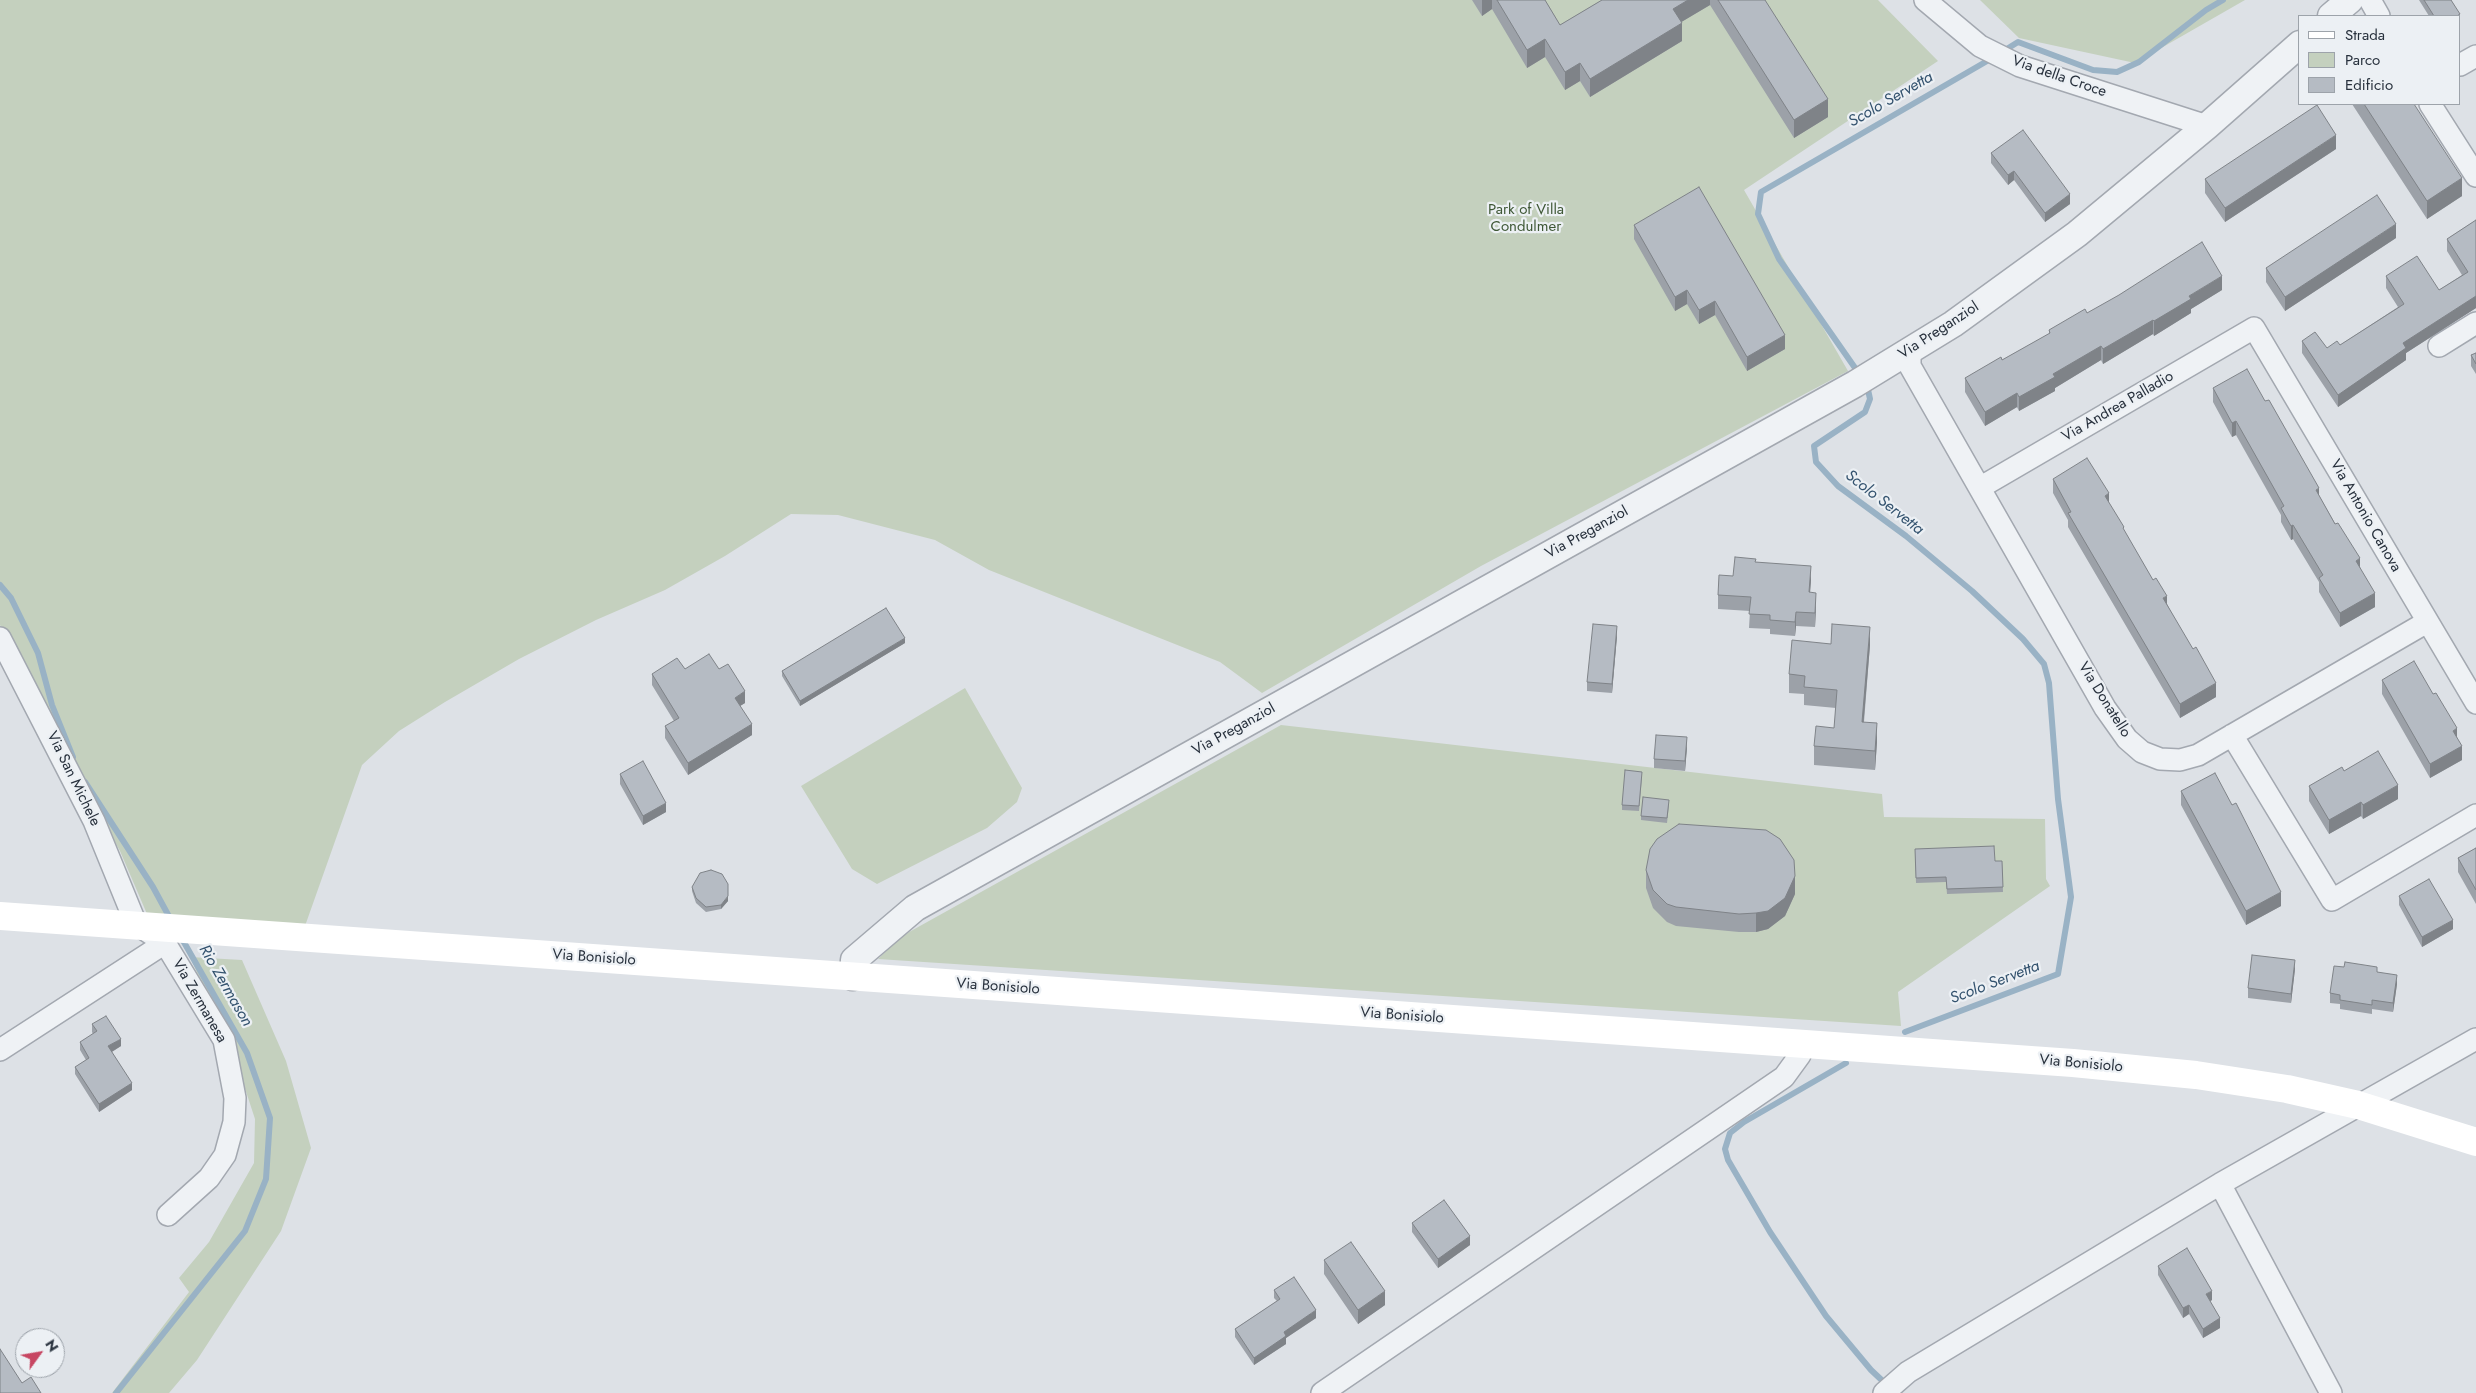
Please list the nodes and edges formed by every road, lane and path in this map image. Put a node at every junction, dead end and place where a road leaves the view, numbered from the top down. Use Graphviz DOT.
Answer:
graph roads {
  1 [pos="1925,0"];
  2 [pos="2370,0"];
  3 [pos="2378,15"];
  4 [pos="2298,46"];
  5 [pos="2476,56"];
  6 [pos="2461,64"];
  7 [pos="2431,105"];
  8 [pos="2207,126"];
  9 [pos="2476,176"];
  10 [pos="2476,323"];
  11 [pos="2254,328"];
  12 [pos="2439,346"];
  13 [pos="1905,359"];
  14 [pos="1981,487"];
  15 [pos="2427,622"];
  16 [pos="0,638"];
  17 [pos="2476,703"];
  18 [pos="2232,735"];
  19 [pos="2476,815"];
  20 [pos="0,916"];
  21 [pos="136,924"];
  22 [pos="195,928"];
  23 [pos="165,943"];
  24 [pos="853,977"];
  25 [pos="2476,1039"];
  26 [pos="1801,1044"];
  27 [pos="0,1050"];
  28 [pos="2358,1105"];
  29 [pos="2476,1142"];
  30 [pos="2220,1184"];
  31 [pos="168,1214"];
  32 [pos="1888,1388"];
  33 [pos="1322,1393"];
  34 [pos="2331,1393"];
  1 -- 8 [label="street, Via della Croce"];
  2 -- 3 [label="street"];
  4 -- 8 [label="street, Via Preganziol"];
  5 -- 6 [label="street"];
  7 -- 9 [label="street"];
  8 -- 13 [label="street, Via Preganziol"];
  10 -- 12 [label="street"];
  11 -- 14 [label="street, Via Andrea Palladio"];
  11 -- 15 [label="street, Via Antonio Canova"];
  13 -- 14 [label="street, Via Donatello"];
  13 -- 24 [label="street, Via Preganziol"];
  14 -- 18 [label="street, Via Donatello"];
  15 -- 17 [label="street, Via Antonio Canova"];
  15 -- 18 [label="street, Via Donatello"];
  16 -- 21 [label="street, Via San Michele"];
  18 -- 19 [label="street"];
  20 -- 21 [label="main road, Via Zermanesa"];
  21 -- 22 [label="main road, Via Zermanesa"];
  21 -- 23 [label="street, Via Zermanesa"];
  22 -- 24 [label="main road, Via Bonisiolo"];
  23 -- 27 [label="street, Via Zermanesa"];
  23 -- 31 [label="street, Via Zermanesa"];
  24 -- 26 [label="main road, Via Bonisiolo"];
  25 -- 28 [label="street"];
  26 -- 28 [label="main road, Via Bonisiolo"];
  26 -- 33 [label="street"];
  28 -- 29 [label="main road, Via Bonisiolo"];
  28 -- 30 [label="street"];
  30 -- 32 [label="street"];
  30 -- 34 [label="street"];
}
